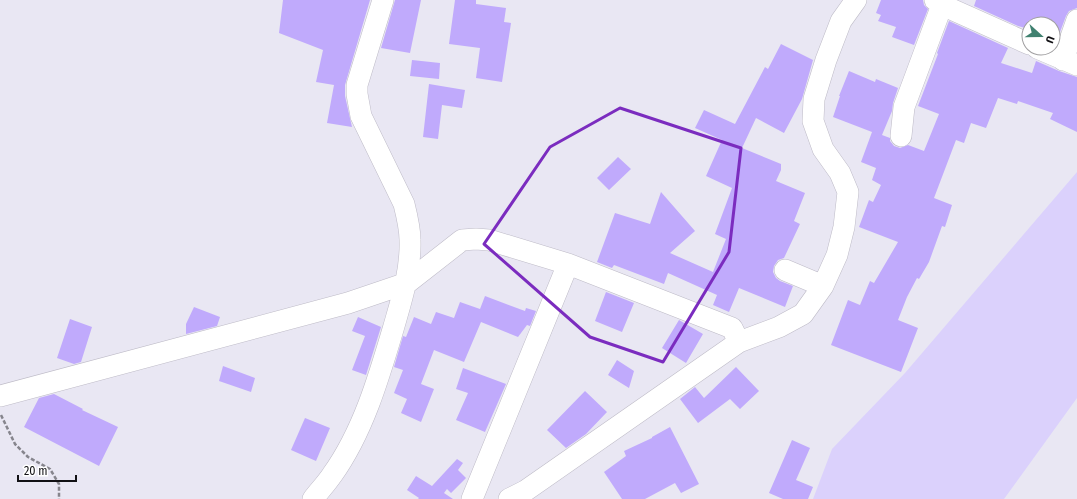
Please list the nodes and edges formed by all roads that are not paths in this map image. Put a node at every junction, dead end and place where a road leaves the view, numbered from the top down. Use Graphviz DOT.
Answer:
graph roads {
  1 [pos="382,0"];
  2 [pos="856,0"];
  3 [pos="939,2"];
  4 [pos="1077,20"];
  5 [pos="1021,40"];
  6 [pos="1055,56"];
  7 [pos="1070,63"];
  8 [pos="901,136"];
  9 [pos="568,264"];
  10 [pos="785,270"];
  11 [pos="407,282"];
  12 [pos="823,286"];
  13 [pos="739,342"];
  14 [pos="0,396"];
  15 [pos="522,496"];
  16 [pos="313,499"];
  17 [pos="472,499"];
  1 -- 11 [label="street"];
  2 -- 12 [label="street"];
  3 -- 5 [label="street"];
  3 -- 8 [label="street"];
  4 -- 7 [label="street"];
  6 -- 7 [label="street"];
  9 -- 11 [label="street"];
  9 -- 13 [label="street"];
  9 -- 17 [label="street"];
  10 -- 12 [label="street"];
  11 -- 14 [label="street"];
  11 -- 16 [label="street"];
  12 -- 13 [label="street"];
  13 -- 15 [label="street"];
}
